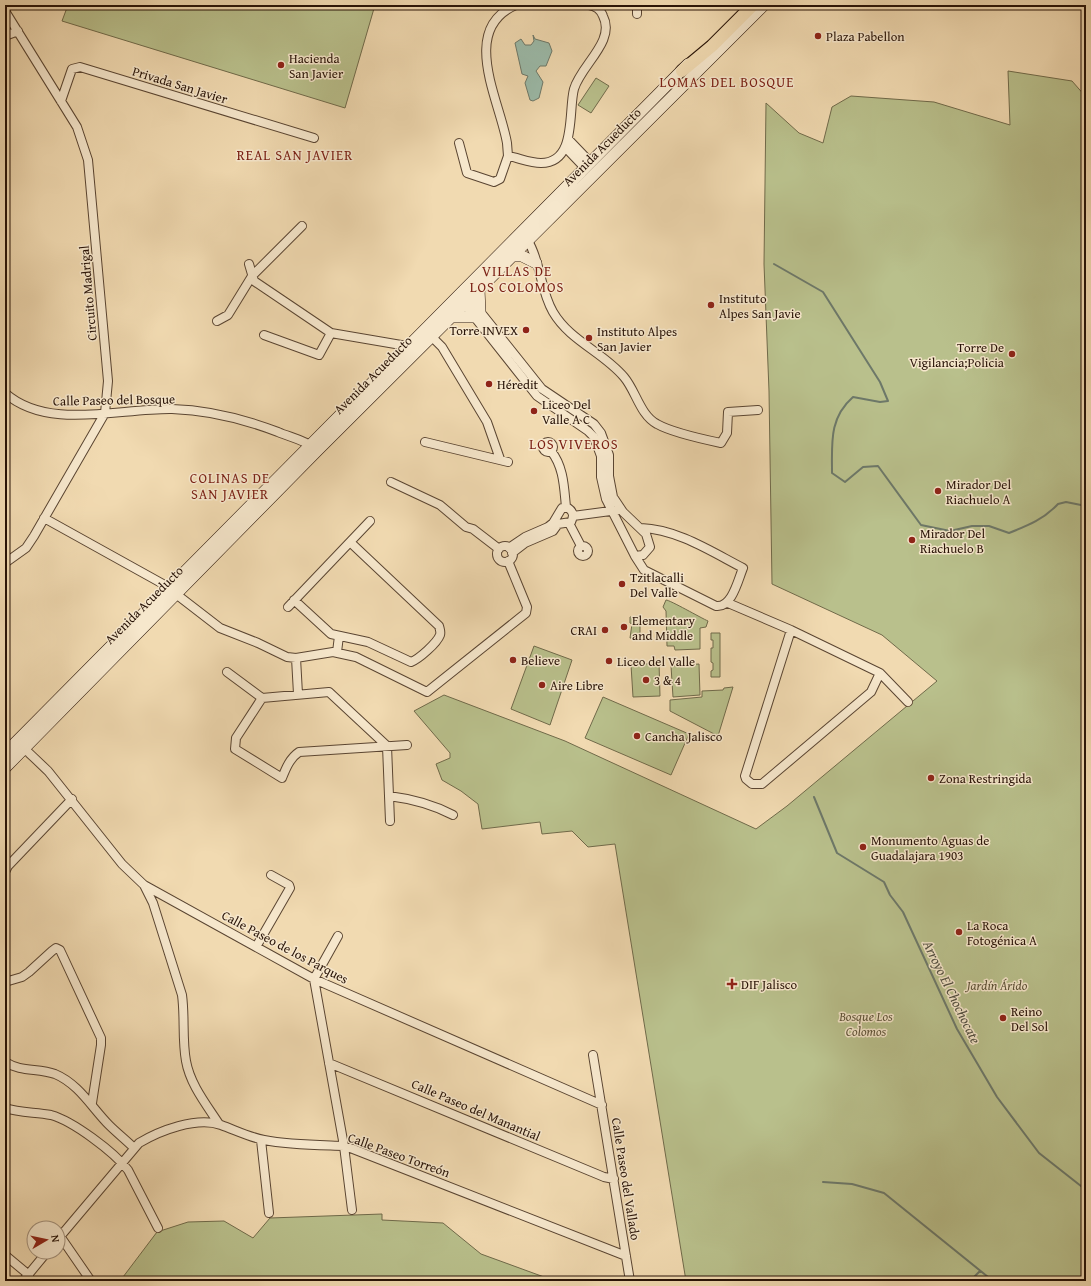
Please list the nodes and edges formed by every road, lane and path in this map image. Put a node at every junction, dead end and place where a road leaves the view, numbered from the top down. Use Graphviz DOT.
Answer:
graph roads {
  1 [pos="516,5"];
  2 [pos="589,5"];
  3 [pos="637,5"];
  4 [pos="746,5"];
  5 [pos="753,5"];
  6 [pos="764,5"];
  7 [pos="5,11"];
  8 [pos="637,14"];
  9 [pos="7,21"];
  10 [pos="18,32"];
  11 [pos="5,36"];
  12 [pos="682,70"];
  13 [pos="61,101"];
  14 [pos="314,138"];
  15 [pos="568,139"];
  16 [pos="459,143"];
  17 [pos="565,147"];
  18 [pos="508,156"];
  19 [pos="588,165"];
  20 [pos="302,226"];
  21 [pos="528,240"];
  22 [pos="513,256"];
  23 [pos="536,263"];
  24 [pos="249,264"];
  25 [pos="252,276"];
  26 [pos="479,289"];
  27 [pos="464,297"];
  28 [pos="478,315"];
  29 [pos="452,317"];
  30 [pos="217,321"];
  31 [pos="331,333"];
  32 [pos="264,335"];
  33 [pos="432,337"];
  34 [pos="419,342"];
  35 [pos="407,346"];
  36 [pos="5,393"];
  37 [pos="758,410"];
  38 [pos="105,413"];
  39 [pos="425,442"];
  40 [pos="314,448"];
  41 [pos="551,451"];
  42 [pos="500,459"];
  43 [pos="508,462"];
  44 [pos="391,482"];
  45 [pos="616,509"];
  46 [pos="569,513"];
  47 [pos="44,518"];
  48 [pos="370,521"];
  49 [pos="641,528"];
  50 [pos="350,542"];
  51 [pos="581,546"];
  52 [pos="499,549"];
  53 [pos="511,551"];
  54 [pos="635,556"];
  55 [pos="508,561"];
  56 [pos="5,563"];
  57 [pos="172,591"];
  58 [pos="294,600"];
  59 [pos="728,604"];
  60 [pos="288,607"];
  61 [pos="791,630"];
  62 [pos="339,636"];
  63 [pos="337,652"];
  64 [pos="296,658"];
  65 [pos="227,672"];
  66 [pos="880,673"];
  67 [pos="298,694"];
  68 [pos="262,698"];
  69 [pos="908,702"];
  70 [pos="407,745"];
  71 [pos="387,746"];
  72 [pos="11,748"];
  73 [pos="5,768"];
  74 [pos="389,796"];
  75 [pos="72,799"];
  76 [pos="453,815"];
  77 [pos="390,821"];
  78 [pos="5,872"];
  79 [pos="271,875"];
  80 [pos="144,885"];
  81 [pos="338,936"];
  82 [pos="256,947"];
  83 [pos="314,979"];
  84 [pos="5,982"];
  85 [pos="594,1055"];
  86 [pos="5,1062"];
  87 [pos="328,1063"];
  88 [pos="92,1103"];
  89 [pos="602,1105"];
  90 [pos="5,1108"];
  91 [pos="219,1124"];
  92 [pos="261,1140"];
  93 [pos="344,1146"];
  94 [pos="134,1148"];
  95 [pos="122,1162"];
  96 [pos="614,1179"];
  97 [pos="352,1210"];
  98 [pos="270,1213"];
  99 [pos="158,1228"];
  100 [pos="66,1230"];
  101 [pos="66,1247"];
  102 [pos="5,1255"];
  103 [pos="626,1256"];
  104 [pos="41,1260"];
  105 [pos="26,1278"];
  106 [pos="91,1281"];
  107 [pos="630,1281"];
  1 -- 18 [label="street"];
  2 -- 15 [label="street"];
  3 -- 8 [label="street"];
  4 -- 12 [label="main road, Avenida Acueducto"];
  5 -- 12 [label="main road"];
  6 -- 21 [label="main road, Avenida Acueducto"];
  7 -- 9 [label="street, Circuito Madrigal"];
  9 -- 10 [label="street, Circuito Madrigal"];
  10 -- 11 [label="street"];
  10 -- 13 [label="street, Circuito Madrigal"];
  12 -- 19 [label="main road, Avenida Acueducto"];
  13 -- 14 [label="street, Privada San Javier"];
  13 -- 38 [label="street, Circuito Madrigal"];
  15 -- 17 [label="street"];
  15 -- 19 [label="street"];
  16 -- 18 [label="street"];
  17 -- 18 [label="street"];
  17 -- 19 [label="street"];
  19 -- 27 [label="main road, Avenida Acueducto"];
  20 -- 25 [label="street"];
  21 -- 22 [label="main road, Avenida Acueducto"];
  21 -- 23 [label="street"];
  22 -- 23 [label="main road"];
  22 -- 26 [label="main road, Avenida Acueducto"];
  23 -- 37 [label="street"];
  24 -- 25 [label="street"];
  25 -- 30 [label="street"];
  25 -- 31 [label="street"];
  26 -- 27 [label="main road, Avenida Acueducto"];
  26 -- 28 [label="main road"];
  27 -- 28 [label="street"];
  27 -- 29 [label="main road, Avenida Acueducto"];
  27 -- 34 [label="main road, Avenida Acueducto"];
  28 -- 29 [label="main road"];
  28 -- 45 [label="street"];
  29 -- 33 [label="main road, Avenida Acueducto"];
  31 -- 32 [label="street"];
  31 -- 35 [label="street"];
  33 -- 34 [label="main road, Avenida Acueducto"];
  33 -- 42 [label="street"];
  34 -- 35 [label="main road, Avenida Acueducto"];
  34 -- 40 [label="main road, Avenida Acueducto"];
  35 -- 40 [label="main road, Avenida Acueducto"];
  36 -- 38 [label="street, Calle Paseo del Bosque"];
  38 -- 40 [label="street, Calle Paseo del Bosque"];
  38 -- 47 [label="street, Circuito Madrigal"];
  39 -- 42 [label="street"];
  40 -- 57 [label="main road, Avenida Acueducto"];
  41 -- 46 [label="street"];
  42 -- 43 [label="street"];
  44 -- 52 [label="street"];
  45 -- 46 [label="street"];
  45 -- 49 [label="street"];
  45 -- 54 [label="street"];
  46 -- 51 [label="street"];
  46 -- 53 [label="street"];
  46 -- 53 [label="street"];
  47 -- 56 [label="street, Circuito Madrigal"];
  47 -- 57 [label="street"];
  48 -- 50 [label="street"];
  49 -- 54 [label="street"];
  49 -- 59 [label="street"];
  50 -- 58 [label="street"];
  50 -- 62 [label="street"];
  52 -- 53 [label="street"];
  52 -- 55 [label="street"];
  53 -- 55 [label="street"];
  54 -- 59 [label="street"];
  55 -- 63 [label="street"];
  57 -- 64 [label="street"];
  57 -- 72 [label="main road, Avenida Acueducto"];
  58 -- 60 [label="street"];
  58 -- 62 [label="street"];
  59 -- 61 [label="street"];
  61 -- 66 [label="street"];
  61 -- 66 [label="street"];
  62 -- 63 [label="street"];
  63 -- 64 [label="street"];
  64 -- 67 [label="street"];
  65 -- 68 [label="street"];
  66 -- 69 [label="street"];
  67 -- 68 [label="street"];
  67 -- 71 [label="street"];
  68 -- 71 [label="street"];
  70 -- 71 [label="street"];
  71 -- 74 [label="street"];
  72 -- 73 [label="main road, Avenida Acueducto"];
  72 -- 75 [label="street, Calle Paseo de los Parques"];
  74 -- 76 [label="street"];
  74 -- 77 [label="street"];
  75 -- 78 [label="street"];
  75 -- 80 [label="street, Calle Paseo de los Parques"];
  79 -- 82 [label="street"];
  80 -- 82 [label="street, Calle Paseo de los Parques"];
  80 -- 91 [label="street"];
  81 -- 83 [label="street"];
  82 -- 83 [label="street, Calle Paseo de los Parques"];
  83 -- 87 [label="street"];
  83 -- 89 [label="street, Calle Paseo de los Parques"];
  84 -- 88 [label="street"];
  85 -- 89 [label="street, Calle Paseo del Vallado"];
  86 -- 88 [label="street"];
  87 -- 93 [label="street"];
  87 -- 96 [label="street, Calle Paseo del Manantial"];
  88 -- 94 [label="street"];
  89 -- 96 [label="street, Calle Paseo del Vallado"];
  90 -- 95 [label="street"];
  91 -- 92 [label="street, Calle Paseo Torreón"];
  91 -- 94 [label="street, Calle Paseo Torreón"];
  92 -- 93 [label="street, Calle Paseo Torreón"];
  92 -- 98 [label="street"];
  93 -- 97 [label="street"];
  93 -- 103 [label="street, Calle Paseo Torreón"];
  94 -- 95 [label="street, Calle Paseo Torreón"];
  95 -- 99 [label="street"];
  95 -- 100 [label="street, Calle Paseo Torreón"];
  96 -- 103 [label="street, Calle Paseo del Vallado"];
  101 -- 106 [label="street"];
  102 -- 105 [label="street"];
  103 -- 107 [label="street, Calle Paseo del Vallado"];
  104 -- 105 [label="street"];
}
